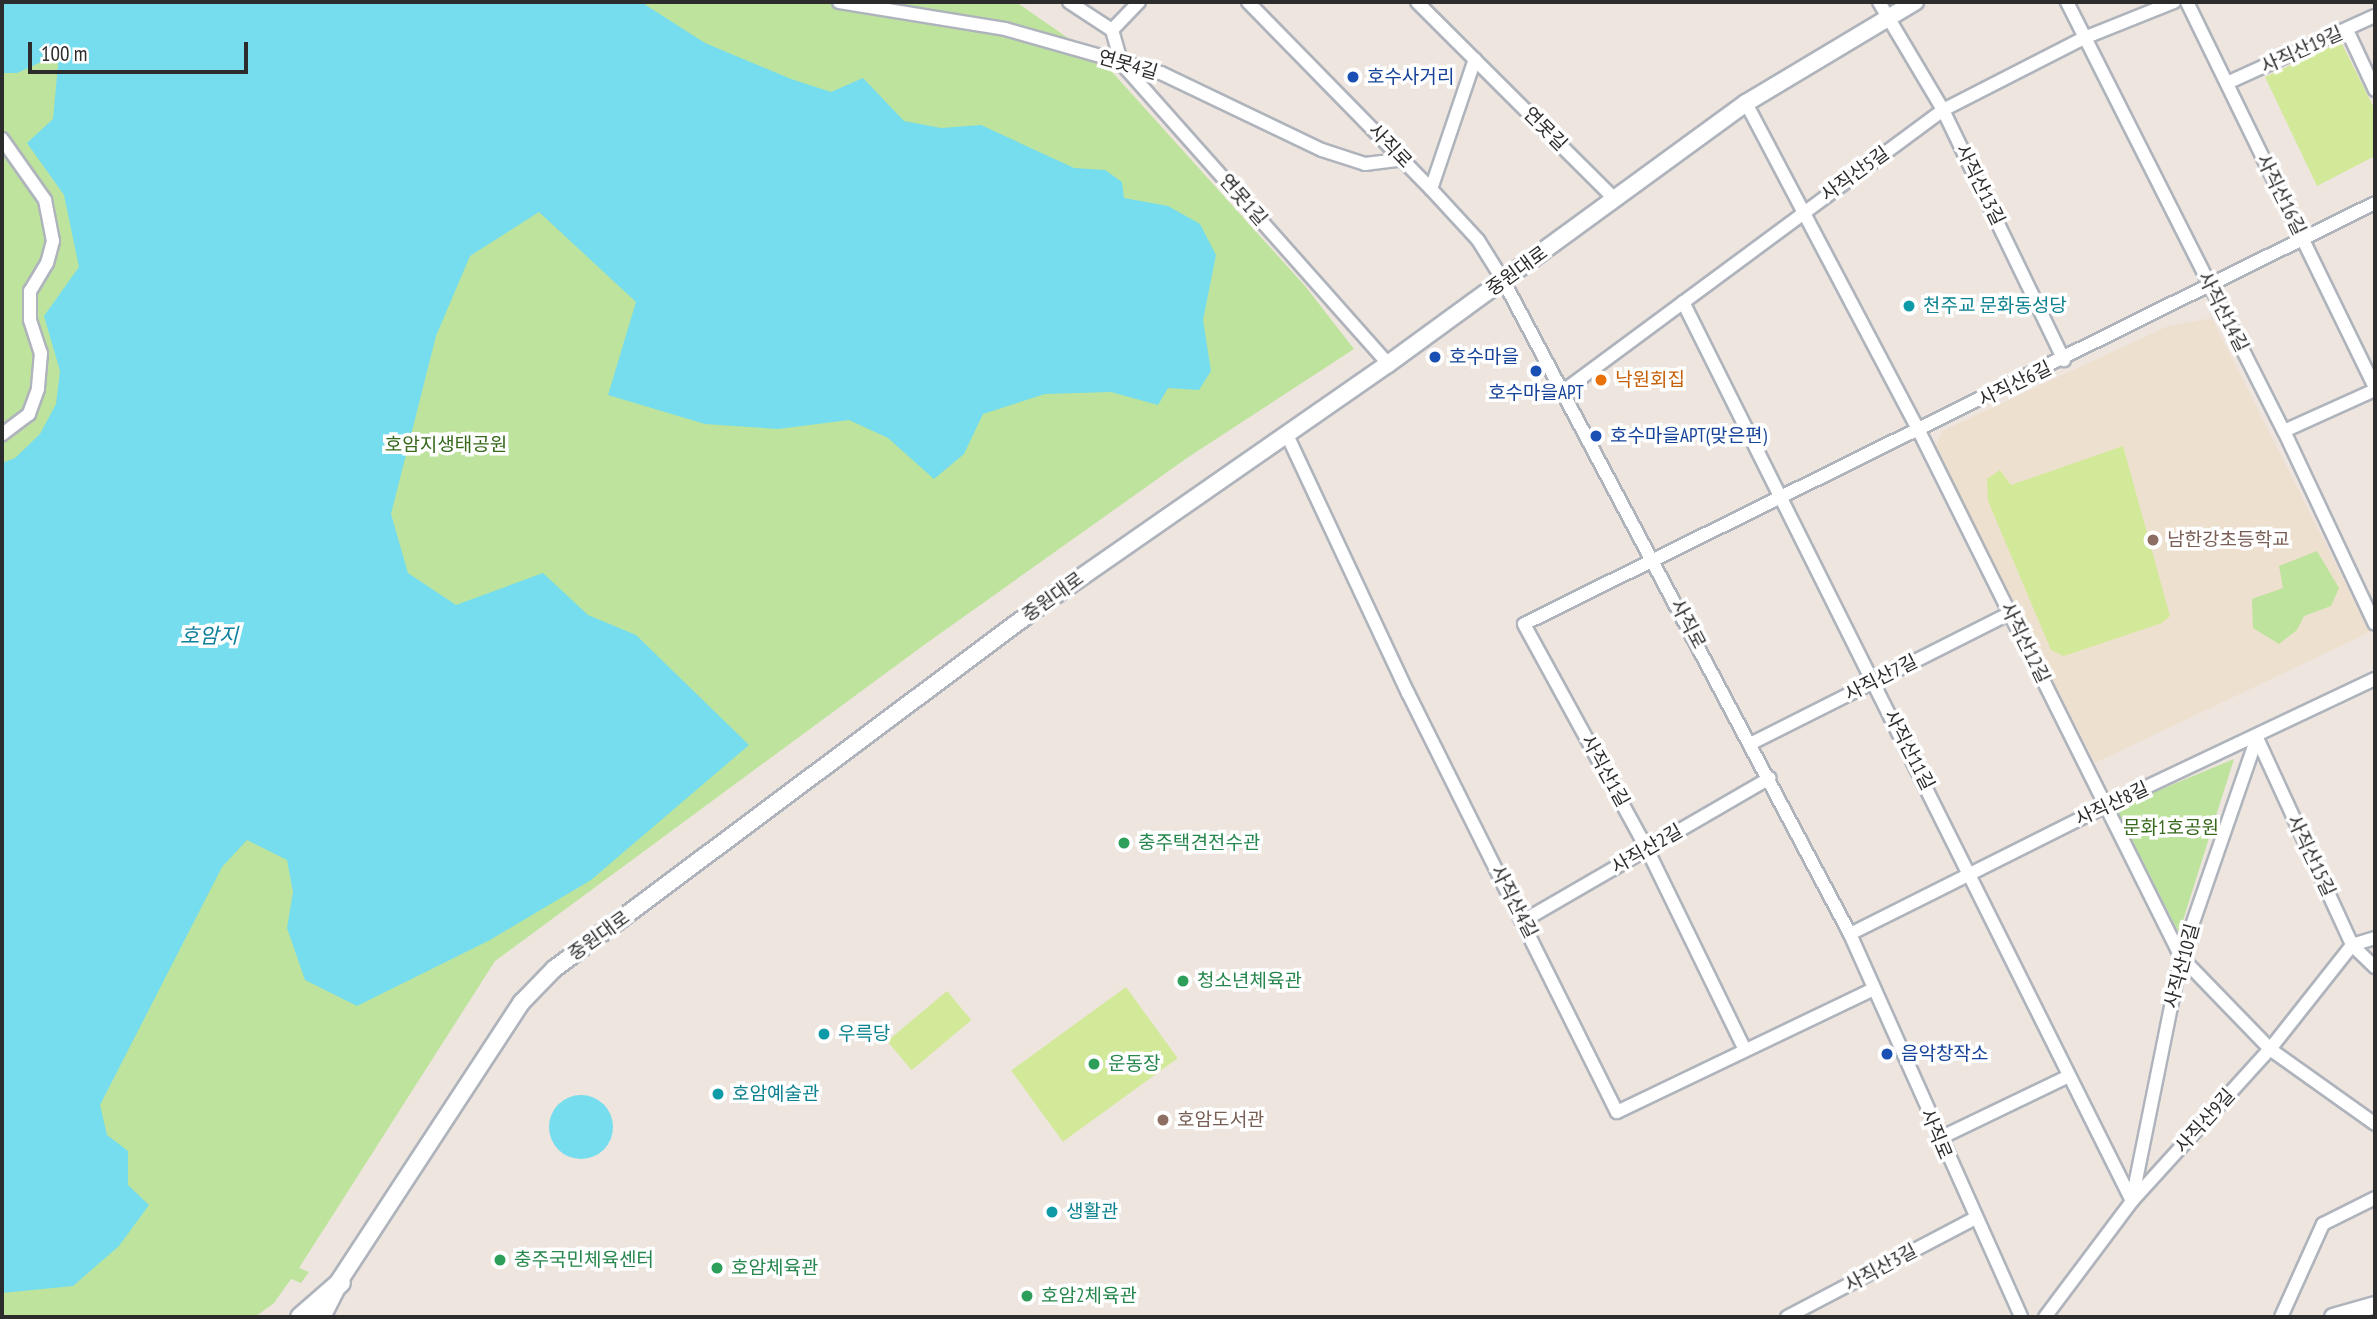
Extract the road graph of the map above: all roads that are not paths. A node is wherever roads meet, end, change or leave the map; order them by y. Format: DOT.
graph roads {
  1 [pos="839,2"];
  2 [pos="1069,2"];
  3 [pos="1139,2"];
  4 [pos="1248,2"];
  5 [pos="1417,2"];
  6 [pos="1914,2"];
  7 [pos="2067,2"];
  8 [pos="2174,2"];
  9 [pos="2188,2"];
  10 [pos="1882,9"];
  11 [pos="2375,16"];
  12 [pos="1112,30"];
  13 [pos="2347,30"];
  14 [pos="2084,38"];
  15 [pos="1475,59"];
  16 [pos="1122,64"];
  17 [pos="2227,83"];
  18 [pos="2375,90"];
  19 [pos="1746,103"];
  20 [pos="1943,110"];
  21 [pos="2,139"];
  22 [pos="1403,159"];
  23 [pos="1432,189"];
  24 [pos="1615,199"];
  25 [pos="2375,203"];
  26 [pos="1806,210"];
  27 [pos="2303,239"];
  28 [pos="1503,280"];
  29 [pos="2211,287"];
  30 [pos="1683,302"];
  31 [pos="2064,360"];
  32 [pos="1388,364"];
  33 [pos="2375,389"];
  34 [pos="1562,392"];
  35 [pos="1919,431"];
  36 [pos="2284,431"];
  37 [pos="2,434"];
  38 [pos="1287,435"];
  39 [pos="1781,496"];
  40 [pos="1653,558"];
  41 [pos="2011,613"];
  42 [pos="2375,624"];
  43 [pos="2375,679"];
  44 [pos="1874,681"];
  45 [pos="2257,738"];
  46 [pos="1752,743"];
  47 [pos="1770,778"];
  48 [pos="2106,806"];
  49 [pos="1647,849"];
  50 [pos="1971,873"];
  51 [pos="1523,921"];
  52 [pos="1850,934"];
  53 [pos="2375,938"];
  54 [pos="2352,945"];
  55 [pos="2181,957"];
  56 [pos="2375,967"];
  57 [pos="1874,989"];
  58 [pos="2270,1049"];
  59 [pos="1745,1050"];
  60 [pos="2069,1076"];
  61 [pos="2375,1124"];
  62 [pos="1938,1139"];
  63 [pos="2375,1198"];
  64 [pos="2132,1201"];
  65 [pos="1974,1219"];
  66 [pos="340,1282"];
  67 [pos="2375,1305"];
  68 [pos="326,1314"];
  69 [pos="300,1317"];
  70 [pos="313,1317"];
  71 [pos="1787,1317"];
  72 [pos="2021,1317"];
  73 [pos="2045,1317"];
  74 [pos="2281,1317"];
  75 [pos="2333,1317"];
  1 -- 16 [label="street, 연못4길"];
  2 -- 12 [label="street"];
  3 -- 12 [label="street"];
  4 -- 22 [label="street, 사직로"];
  5 -- 15 [label="street, 연못길"];
  6 -- 10 [label="street, 중원대로"];
  7 -- 14 [label="street, 사직산14길"];
  8 -- 14 [label="street, 사직산5길"];
  9 -- 17 [label="street, 사직산16길"];
  10 -- 19 [label="street, 중원대로"];
  10 -- 20 [label="street, 사직산13길"];
  11 -- 13 [label="street, 사직산19길"];
  12 -- 16 [label="street, 연못1길"];
  13 -- 17 [label="street, 사직산19길"];
  13 -- 18 [label="street"];
  14 -- 20 [label="street, 사직산5길"];
  14 -- 29 [label="street, 사직산14길"];
  15 -- 23 [label="street"];
  15 -- 24 [label="street, 연못길"];
  16 -- 22 [label="street, 연못4길"];
  16 -- 32 [label="street, 연못1길"];
  17 -- 27 [label="street, 사직산16길"];
  19 -- 24 [label="street, 중원대로"];
  19 -- 26 [label="street, 사직산12길"];
  20 -- 26 [label="street, 사직산5길"];
  20 -- 31 [label="street, 사직산13길"];
  21 -- 37 [label="street"];
  22 -- 23 [label="street, 사직로"];
  23 -- 28 [label="street, 사직로"];
  24 -- 28 [label="street, 중원대로"];
  25 -- 27 [label="street, 사직산6길"];
  26 -- 30 [label="street, 사직산5길"];
  26 -- 35 [label="street, 사직산12길"];
  27 -- 29 [label="street, 사직산6길"];
  27 -- 33 [label="street, 사직산16길"];
  28 -- 32 [label="street, 중원대로"];
  28 -- 34 [label="street, 사직로"];
  29 -- 31 [label="street, 사직산6길"];
  29 -- 36 [label="street, 사직산14길"];
  30 -- 34 [label="street, 사직산5길"];
  30 -- 39 [label="street, 사직산11길"];
  31 -- 35 [label="street, 사직산6길"];
  32 -- 38 [label="street, 중원대로"];
  33 -- 36 [label="street"];
  34 -- 40 [label="street, 사직로"];
  35 -- 39 [label="street, 사직산6길"];
  35 -- 41 [label="street, 사직산12길"];
  36 -- 42 [label="street, 사직산14길"];
  38 -- 51 [label="street, 사직산4길"];
  38 -- 66 [label="street, 중원대로"];
  39 -- 40 [label="street, 사직산6길"];
  39 -- 44 [label="street, 사직산11길"];
  40 -- 46 [label="street, 사직로"];
  40 -- 49 [label="street, 사직산1길"];
  41 -- 44 [label="street, 사직산7길"];
  41 -- 48 [label="street, 사직산12길"];
  43 -- 45 [label="street, 사직산8길"];
  44 -- 46 [label="street, 사직산7길"];
  44 -- 50 [label="street, 사직산11길"];
  45 -- 48 [label="street, 사직산8길"];
  45 -- 54 [label="street, 사직산15길"];
  45 -- 55 [label="street, 사직산10길"];
  46 -- 47 [label="street, 사직로"];
  47 -- 49 [label="street, 사직산2길"];
  47 -- 52 [label="street, 사직로"];
  48 -- 50 [label="street, 사직산8길"];
  48 -- 55 [label="street, 사직산12길"];
  49 -- 51 [label="street, 사직산2길"];
  49 -- 59 [label="street, 사직산1길"];
  50 -- 52 [label="street, 사직산8길"];
  50 -- 60 [label="street, 사직산11길"];
  51 -- 59 [label="street, 사직산4길"];
  52 -- 57 [label="street, 사직로"];
  53 -- 54 [label="street"];
  54 -- 56 [label="street, 사직산15길"];
  54 -- 58 [label="street, 사직산9길"];
  55 -- 58 [label="street, 사직산12길"];
  55 -- 64 [label="street, 사직산10길"];
  57 -- 59 [label="street, 사직산4길"];
  57 -- 62 [label="street, 사직로"];
  58 -- 61 [label="street, 사직산12길"];
  58 -- 64 [label="street, 사직산9길"];
  60 -- 62 [label="street"];
  60 -- 64 [label="street, 사직산11길"];
  62 -- 65 [label="street, 사직로"];
  63 -- 74 [label="street"];
  64 -- 73 [label="street, 사직산9길"];
  65 -- 71 [label="street, 사직산3길"];
  65 -- 72 [label="street, 사직로"];
  66 -- 68 [label="street"];
  66 -- 69 [label="main road"];
  66 -- 70 [label="street, 중원대로"];
  67 -- 75 [label="street"];
}
